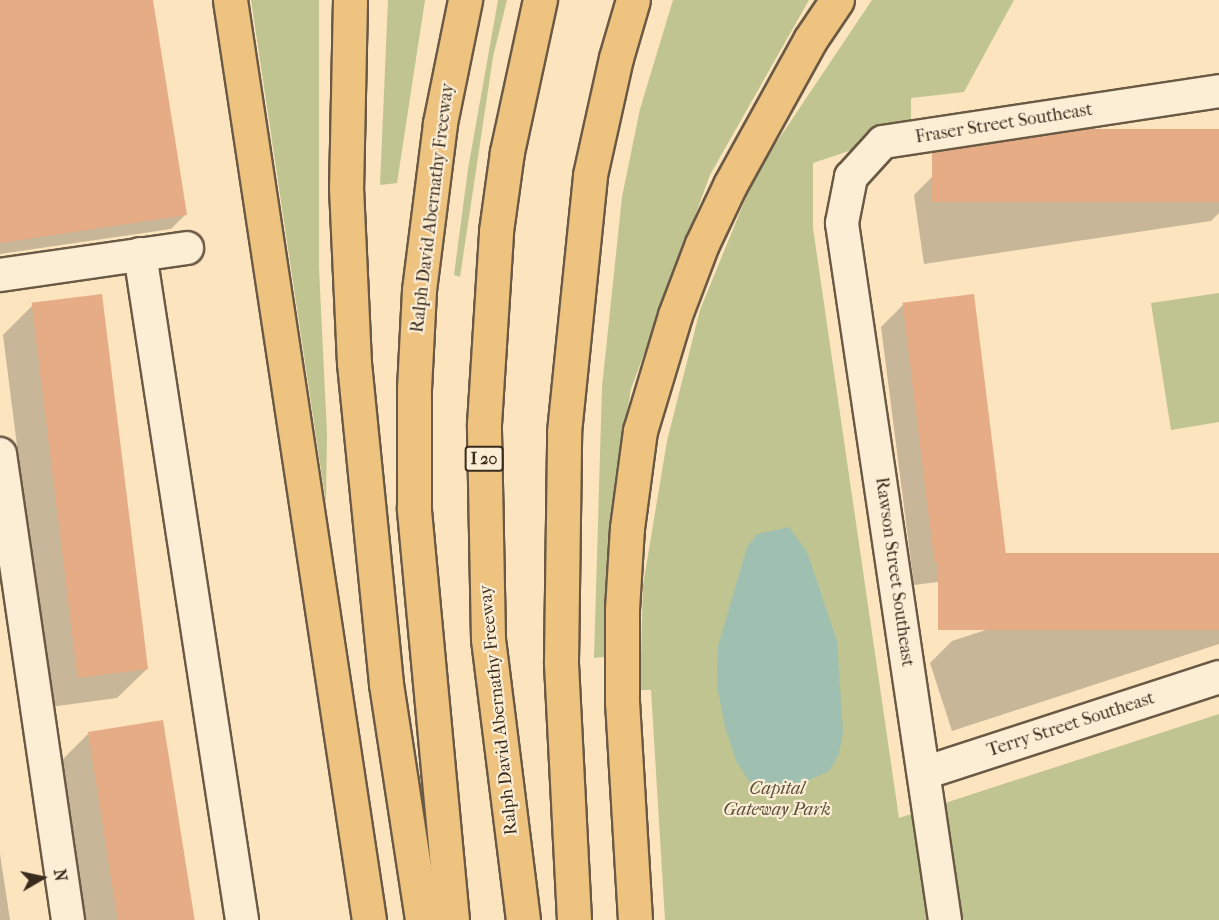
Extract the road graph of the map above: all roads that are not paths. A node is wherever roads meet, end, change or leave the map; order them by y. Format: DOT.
graph roads {
  1 [pos="230,0"];
  2 [pos="350,0"];
  3 [pos="465,0"];
  4 [pos="540,0"];
  5 [pos="837,0"];
  6 [pos="633,2"];
  7 [pos="1219,91"];
  8 [pos="842,223"];
  9 [pos="187,248"];
  10 [pos="140,254"];
  11 [pos="0,275"];
  12 [pos="0,454"];
  13 [pos="7,558"];
  14 [pos="1219,677"];
  15 [pos="924,773"];
  16 [pos="68,920"];
  17 [pos="242,920"];
  18 [pos="369,920"];
  19 [pos="422,920"];
  20 [pos="452,920"];
  21 [pos="523,920"];
  22 [pos="574,920"];
  23 [pos="634,920"];
  24 [pos="945,920"];
  1 -- 18 [label="highway"];
  2 -- 19 [label="highway"];
  3 -- 20 [label="highway, Ralph David Abernathy Freeway"];
  4 -- 21 [label="highway, Ralph David Abernathy Freeway / I 20"];
  5 -- 23 [label="highway"];
  6 -- 22 [label="highway"];
  7 -- 8 [label="street, Fraser Street Southeast"];
  8 -- 15 [label="street, Rawson Street Southeast"];
  9 -- 10 [label="street"];
  10 -- 11 [label="street"];
  10 -- 17 [label="street"];
  12 -- 13 [label="street"];
  13 -- 16 [label="street"];
  14 -- 15 [label="street, Terry Street Southeast"];
  15 -- 24 [label="street, Rawson Street Southeast"];
}
